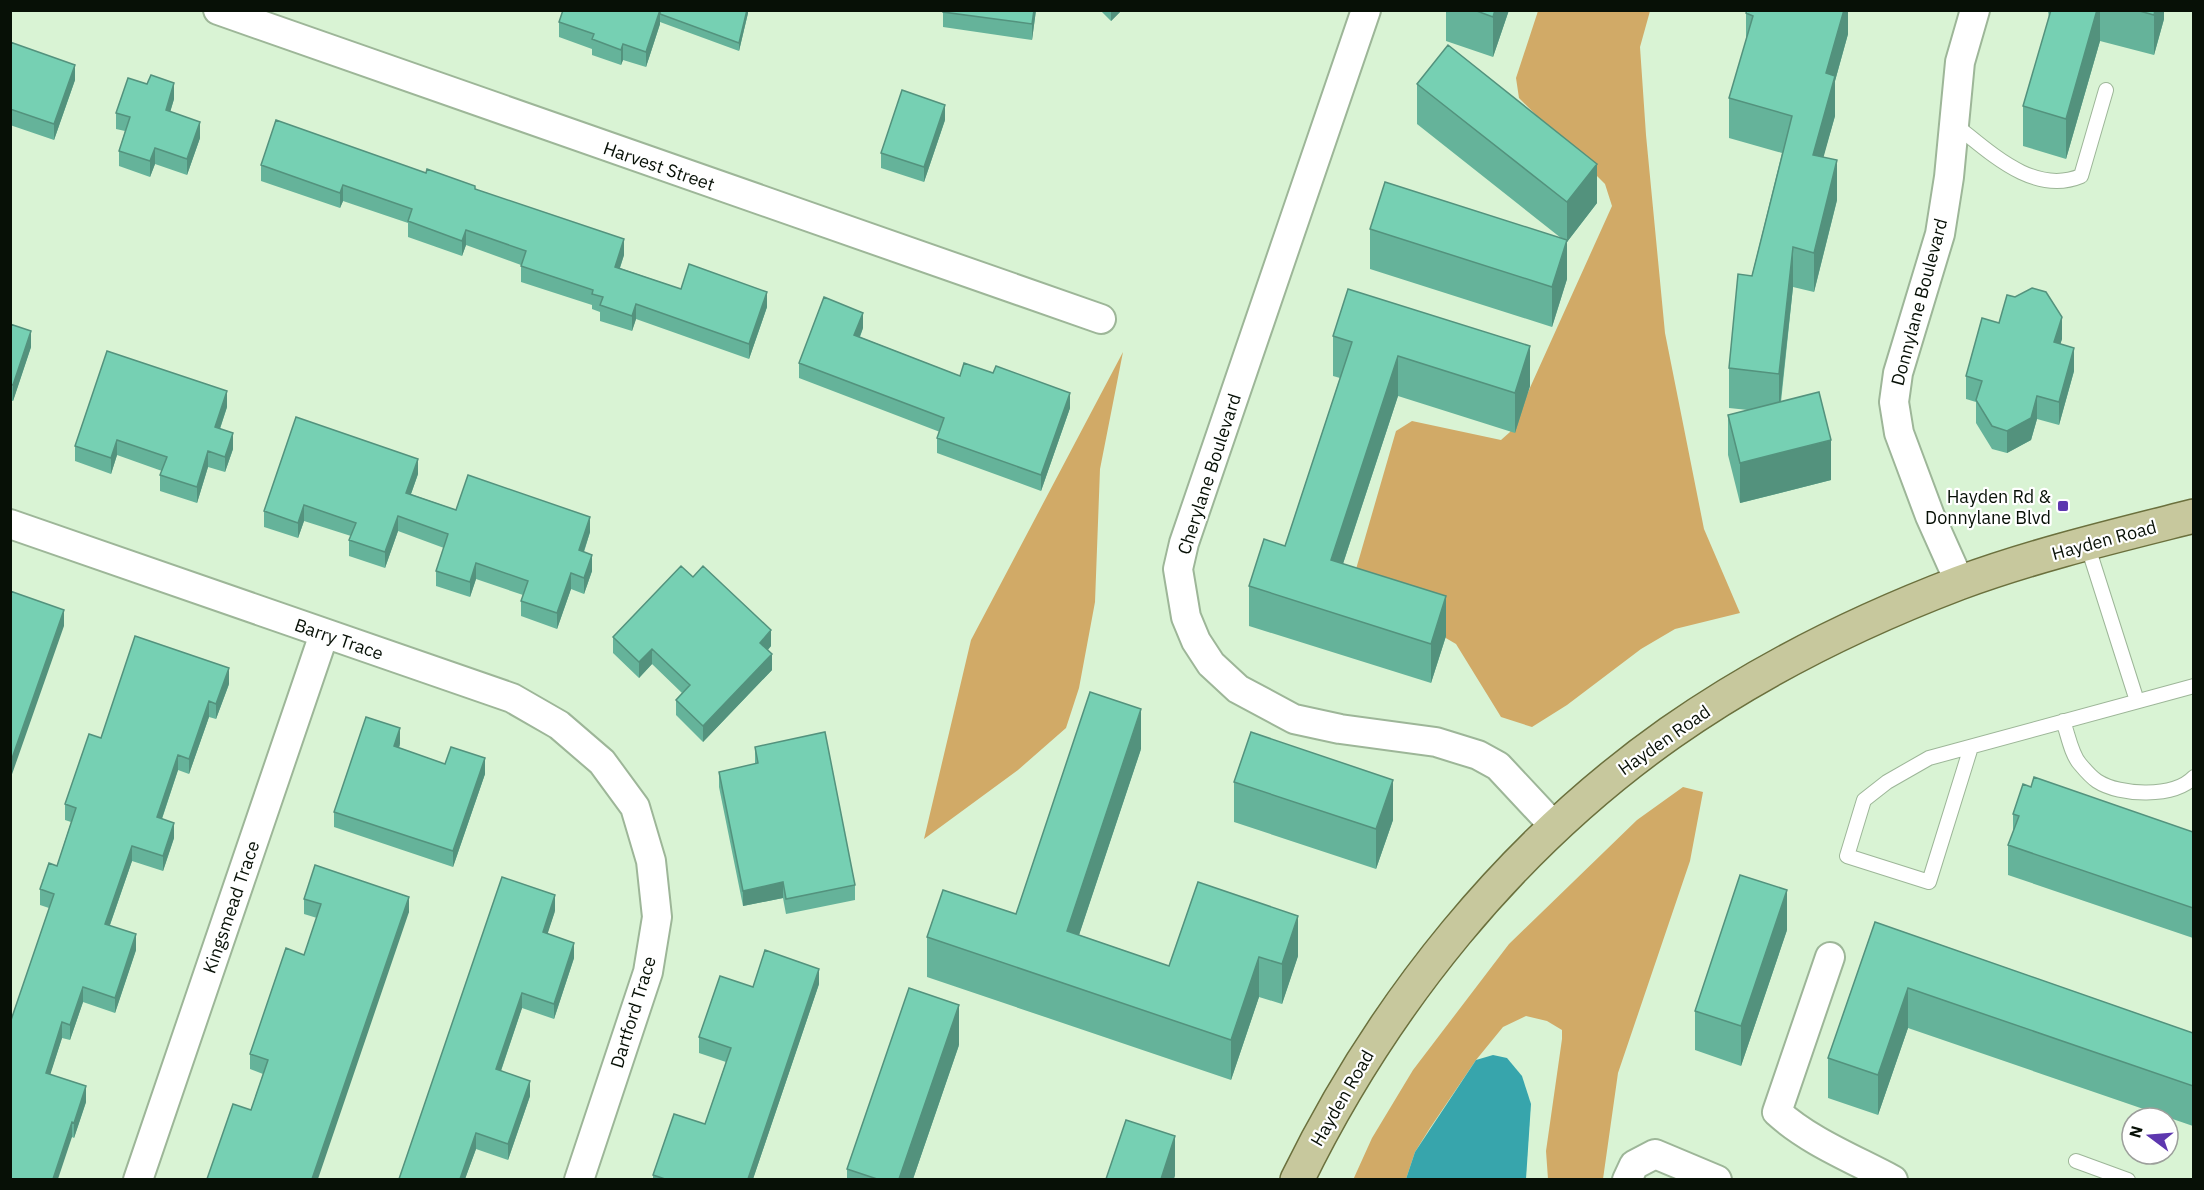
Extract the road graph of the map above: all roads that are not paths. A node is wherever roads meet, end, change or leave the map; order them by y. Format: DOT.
graph roads {
  1 [pos="218,10"];
  2 [pos="1366,10"];
  3 [pos="1975,10"];
  4 [pos="2106,90"];
  5 [pos="1954,124"];
  6 [pos="1101,319"];
  7 [pos="2193,516"];
  8 [pos="10,524"];
  9 [pos="2086,544"];
  10 [pos="1960,583"];
  11 [pos="324,634"];
  12 [pos="2193,686"];
  13 [pos="2137,701"];
  14 [pos="2063,721"];
  15 [pos="1971,747"];
  16 [pos="2193,777"];
  17 [pos="635,807"];
  18 [pos="1555,827"];
  19 [pos="1830,957"];
  20 [pos="2076,1161"];
  21 [pos="138,1179"];
  22 [pos="579,1179"];
  23 [pos="1297,1179"];
  24 [pos="1627,1179"];
  25 [pos="1717,1179"];
  26 [pos="1893,1179"];
  27 [pos="2128,1179"];
  1 -- 6 [label="street, Harvest Street"];
  2 -- 18 [label="street, Cherylane Boulevard"];
  3 -- 5 [label="street, Donnylane Boulevard"];
  4 -- 5 [label="lane"];
  5 -- 10 [label="street, Donnylane Boulevard"];
  7 -- 9 [label="main road, Hayden Road"];
  8 -- 11 [label="street, Barry Trace"];
  9 -- 10 [label="main road, Hayden Road"];
  9 -- 13 [label="lane"];
  10 -- 18 [label="main road, Hayden Road"];
  11 -- 17 [label="street, Barry Trace"];
  11 -- 21 [label="street, Kingsmead Trace"];
  12 -- 13 [label="lane"];
  13 -- 14 [label="lane"];
  14 -- 15 [label="lane"];
  14 -- 16 [label="lane"];
  15 -- 15 [label="lane"];
  17 -- 22 [label="street, Dartford Trace"];
  18 -- 23 [label="main road, Hayden Road"];
  19 -- 26 [label="street"];
  20 -- 27 [label="lane"];
  24 -- 25 [label="street"];
}
